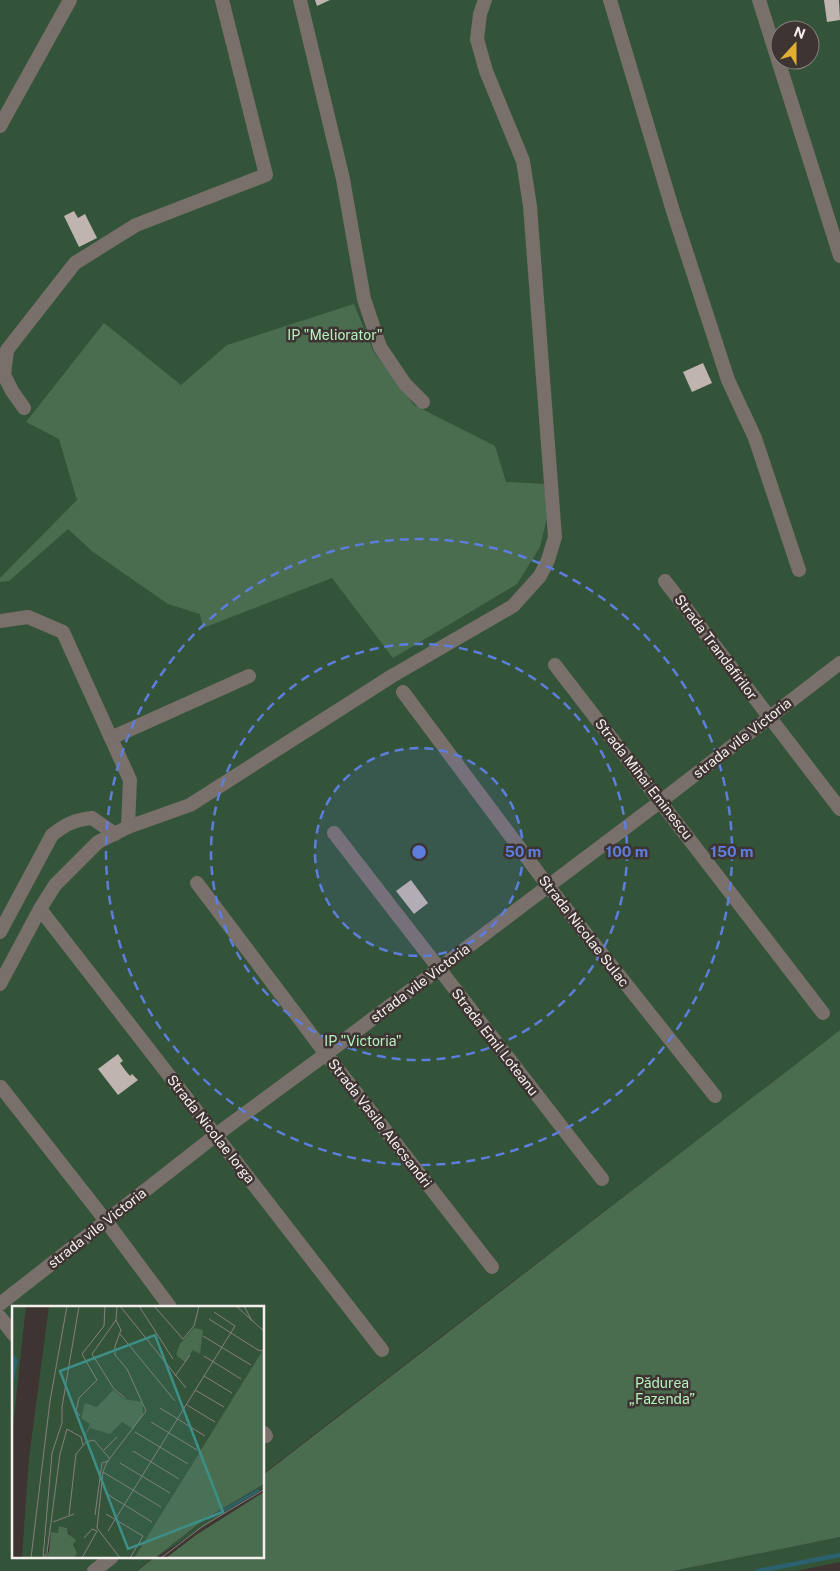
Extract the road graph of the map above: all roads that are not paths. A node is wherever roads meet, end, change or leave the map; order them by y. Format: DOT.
graph roads {
  1 [pos="70,0"];
  2 [pos="222,0"];
  3 [pos="300,0"];
  4 [pos="485,0"];
  5 [pos="610,0"];
  6 [pos="759,0"];
  7 [pos="0,126"];
  8 [pos="840,256"];
  9 [pos="423,402"];
  10 [pos="24,408"];
  11 [pos="799,570"];
  12 [pos="665,580"];
  13 [pos="0,621"];
  14 [pos="840,663"];
  15 [pos="555,665"];
  16 [pos="249,676"];
  17 [pos="403,692"];
  18 [pos="769,717"];
  19 [pos="111,738"];
  20 [pos="661,801"];
  21 [pos="840,809"];
  22 [pos="128,827"];
  23 [pos="334,832"];
  24 [pos="115,834"];
  25 [pos="197,883"];
  26 [pos="548,886"];
  27 [pos="40,909"];
  28 [pos="0,932"];
  29 [pos="438,968"];
  30 [pos="0,984"];
  31 [pos="823,1013"];
  32 [pos="326,1054"];
  33 [pos="1,1087"];
  34 [pos="714,1096"];
  35 [pos="216,1135"];
  36 [pos="602,1180"];
  37 [pos="106,1221"];
  38 [pos="492,1267"];
  39 [pos="0,1304"];
  40 [pos="169,1306"];
  41 [pos="0,1317"];
  42 [pos="12,1332"];
  43 [pos="382,1350"];
  44 [pos="111,1558"];
  45 [pos="94,1571"];
  1 -- 7 [label="street"];
  2 -- 10 [label="street"];
  3 -- 9 [label="street"];
  4 -- 22 [label="street"];
  5 -- 11 [label="street"];
  6 -- 8 [label="street"];
  12 -- 18 [label="street, Strada Trandafirilor"];
  13 -- 19 [label="street"];
  14 -- 18 [label="street, strada vile Victoria"];
  15 -- 20 [label="street, Strada Mihai Eminescu"];
  16 -- 19 [label="street"];
  17 -- 26 [label="street, Strada Nicolae Sulac"];
  18 -- 20 [label="street, strada vile Victoria"];
  18 -- 21 [label="street, Strada Trandafirilor"];
  19 -- 22 [label="street"];
  20 -- 26 [label="street, strada vile Victoria"];
  20 -- 31 [label="street, Strada Mihai Eminescu"];
  22 -- 24 [label="street"];
  23 -- 29 [label="street, Strada Emil Loteanu"];
  24 -- 27 [label="street"];
  24 -- 28 [label="street"];
  25 -- 32 [label="street, Strada Vasile Alecsandri"];
  26 -- 29 [label="street, strada vile Victoria"];
  26 -- 34 [label="street, Strada Nicolae Sulac"];
  27 -- 30 [label="street"];
  27 -- 35 [label="street, Strada Nicolae Iorga"];
  29 -- 32 [label="street, strada vile Victoria"];
  29 -- 36 [label="street, Strada Emil Loteanu"];
  32 -- 35 [label="street, strada vile Victoria"];
  32 -- 38 [label="street, Strada Vasile Alecsandri"];
  33 -- 37 [label="street"];
  35 -- 37 [label="street, strada vile Victoria"];
  35 -- 43 [label="street, Strada Nicolae Iorga"];
  37 -- 39 [label="street, strada vile Victoria"];
  37 -- 40 [label="street"];
  41 -- 42 [label="street"];
  44 -- 45 [label="street"];
}
